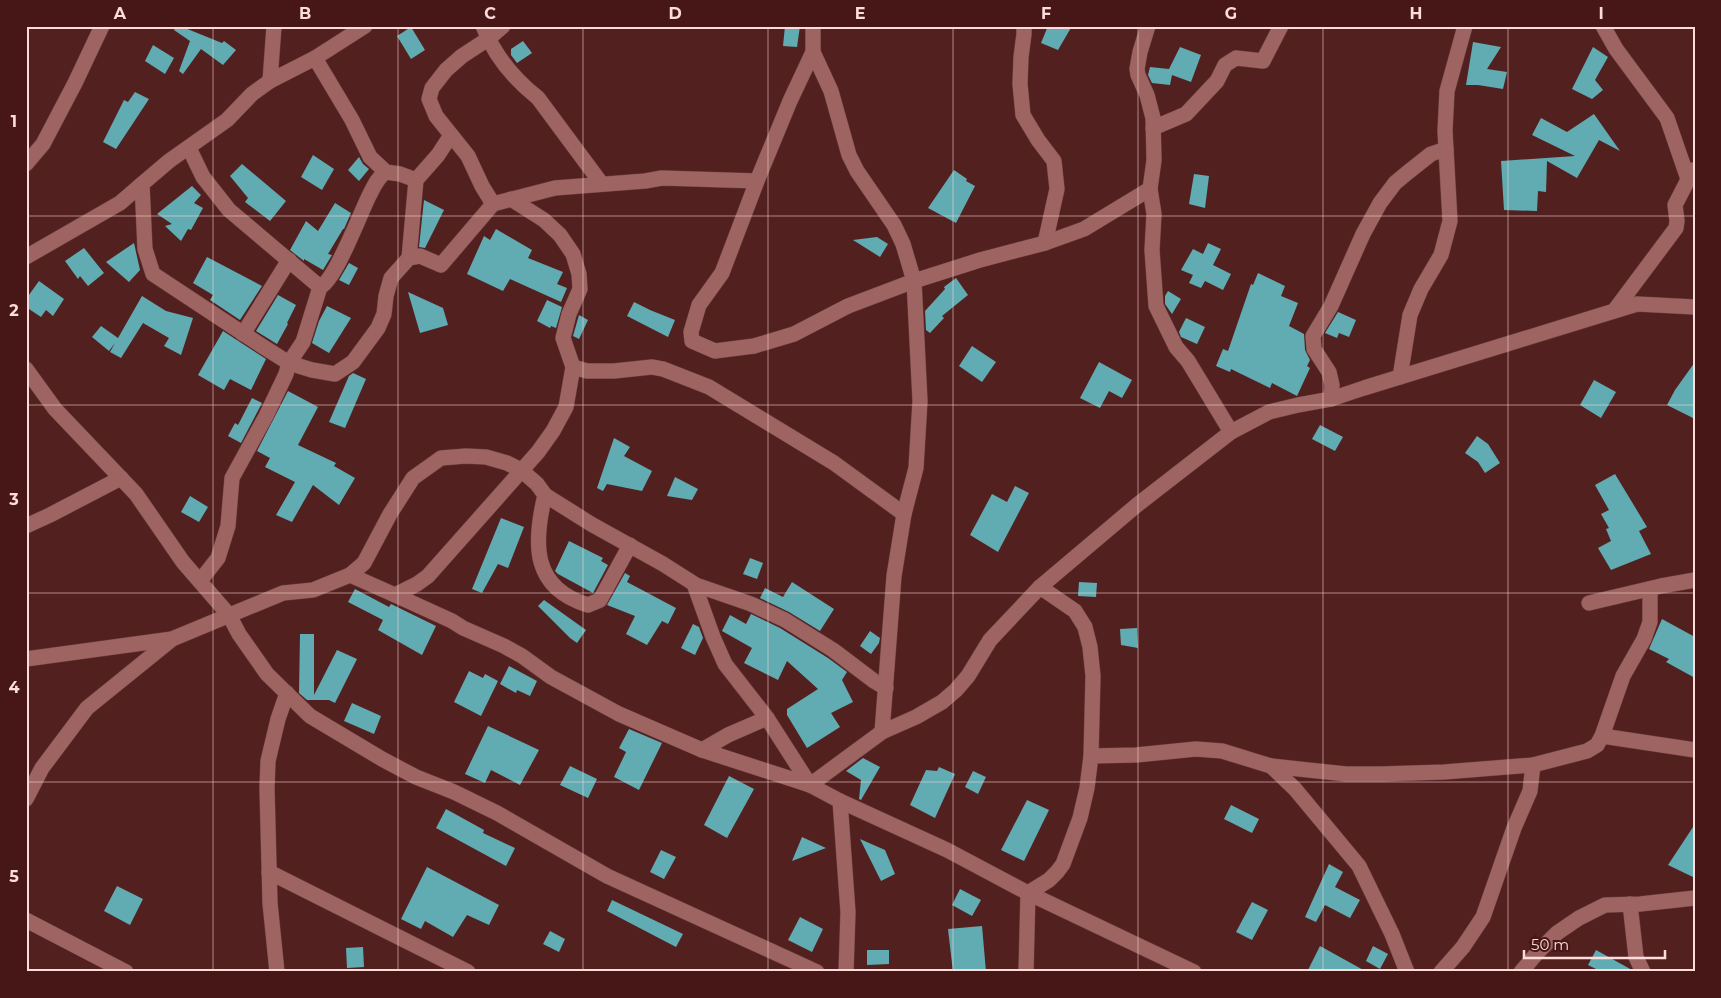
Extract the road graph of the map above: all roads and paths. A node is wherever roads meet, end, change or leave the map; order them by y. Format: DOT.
graph roads {
  1 [pos="102,26"];
  2 [pos="274,26"];
  3 [pos="366,26"];
  4 [pos="503,26"];
  5 [pos="813,26"];
  6 [pos="1024,26"];
  7 [pos="1148,26"];
  8 [pos="1281,26"];
  9 [pos="1465,26"];
  10 [pos="1602,26"];
  11 [pos="486,33"];
  12 [pos="813,52"];
  13 [pos="315,58"];
  14 [pos="270,81"];
  15 [pos="1153,128"];
  16 [pos="451,135"];
  17 [pos="189,148"];
  18 [pos="1446,150"];
  19 [pos="26,164"];
  20 [pos="386,172"];
  21 [pos="1691,173"];
  22 [pos="416,180"];
  23 [pos="757,181"];
  24 [pos="601,183"];
  25 [pos="142,184"];
  26 [pos="1150,189"];
  27 [pos="511,199"];
  28 [pos="493,204"];
  29 [pos="1045,243"];
  30 [pos="26,257"];
  31 [pos="409,258"];
  32 [pos="289,260"];
  33 [pos="914,281"];
  34 [pos="320,287"];
  35 [pos="1695,308"];
  36 [pos="1614,312"];
  37 [pos="243,334"];
  38 [pos="289,363"];
  39 [pos="573,367"];
  40 [pos="26,369"];
  41 [pos="1400,377"];
  42 [pos="1331,399"];
  43 [pos="1231,432"];
  44 [pos="521,470"];
  45 [pos="121,478"];
  46 [pos="545,495"];
  47 [pos="904,514"];
  48 [pos="26,526"];
  49 [pos="630,545"];
  50 [pos="350,576"];
  51 [pos="1695,580"];
  52 [pos="200,581"];
  53 [pos="694,584"];
  54 [pos="1040,587"];
  55 [pos="1650,589"];
  56 [pos="395,596"];
  57 [pos="1588,603"];
  58 [pos="229,615"];
  59 [pos="172,639"];
  60 [pos="26,659"];
  61 [pos="886,688"];
  62 [pos="287,693"];
  63 [pos="768,718"];
  64 [pos="882,732"];
  65 [pos="1602,736"];
  66 [pos="702,750"];
  67 [pos="1695,750"];
  68 [pos="1091,756"];
  69 [pos="1533,765"];
  70 [pos="1271,766"];
  71 [pos="810,785"];
  72 [pos="26,799"];
  73 [pos="840,801"];
  74 [pos="269,872"];
  75 [pos="1028,893"];
  76 [pos="1695,898"];
  77 [pos="1630,904"];
  78 [pos="26,920"];
  79 [pos="442,965"];
  80 [pos="126,972"];
  81 [pos="277,972"];
  82 [pos="468,972"];
  83 [pos="818,972"];
  84 [pos="846,972"];
  85 [pos="1026,972"];
  86 [pos="1194,972"];
  87 [pos="1408,972"];
  88 [pos="1441,972"];
  89 [pos="1521,972"];
  90 [pos="1644,972"];
  1 -- 19 [label="street"];
  2 -- 14 [label="street"];
  3 -- 13 [label="street"];
  4 -- 11 [label="street"];
  5 -- 12 [label="street"];
  6 -- 29 [label="street"];
  7 -- 15 [label="street"];
  8 -- 15 [label="street"];
  9 -- 18 [label="street"];
  10 -- 21 [label="street"];
  11 -- 16 [label="street"];
  11 -- 24 [label="street"];
  12 -- 23 [label="street"];
  12 -- 33 [label="street"];
  13 -- 14 [label="street"];
  13 -- 20 [label="street"];
  14 -- 17 [label="street"];
  15 -- 26 [label="street"];
  16 -- 22 [label="street"];
  16 -- 28 [label="street"];
  17 -- 25 [label="street"];
  17 -- 32 [label="street"];
  18 -- 41 [label="street"];
  18 -- 42 [label="street"];
  20 -- 22 [label="street"];
  20 -- 34 [label="street"];
  21 -- 36 [label="street"];
  22 -- 31 [label="street"];
  23 -- 24 [label="street"];
  23 -- 33 [label="street"];
  24 -- 27 [label="street"];
  25 -- 30 [label="street"];
  25 -- 37 [label="street"];
  26 -- 29 [label="street"];
  26 -- 43 [label="street"];
  27 -- 28 [label="street"];
  27 -- 39 [label="street"];
  28 -- 31 [label="street"];
  29 -- 33 [label="street"];
  31 -- 38 [label="street"];
  32 -- 34 [label="street"];
  32 -- 37 [label="street"];
  33 -- 47 [label="street"];
  34 -- 38 [label="street"];
  35 -- 36 [label="street"];
  36 -- 41 [label="street"];
  37 -- 38 [label="street"];
  38 -- 52 [label="street"];
  39 -- 44 [label="street"];
  39 -- 47 [label="street"];
  40 -- 45 [label="street"];
  41 -- 42 [label="street"];
  42 -- 43 [label="street"];
  43 -- 54 [label="street"];
  44 -- 46 [label="street"];
  44 -- 50 [label="street"];
  44 -- 56 [label="street"];
  45 -- 48 [label="street"];
  45 -- 52 [label="street"];
  46 -- 49 [label="street"];
  46 -- 49 [label="street"];
  47 -- 61 [label="street"];
  49 -- 53 [label="street"];
  50 -- 56 [label="street"];
  50 -- 58 [label="street"];
  51 -- 55 [label="street"];
  52 -- 58 [label="street"];
  53 -- 61 [label="street"];
  53 -- 63 [label="street"];
  54 -- 64 [label="street"];
  54 -- 68 [label="street"];
  55 -- 57 [label="street"];
  55 -- 65 [label="street"];
  56 -- 66 [label="street"];
  58 -- 59 [label="street"];
  58 -- 62 [label="street"];
  59 -- 60 [label="street"];
  59 -- 72 [label="street"];
  61 -- 64 [label="street"];
  62 -- 74 [label="street"];
  62 -- 83 [label="street"];
  63 -- 66 [label="street"];
  63 -- 71 [label="street"];
  64 -- 71 [label="street"];
  65 -- 67 [label="street"];
  65 -- 69 [label="street"];
  66 -- 71 [label="street"];
  68 -- 70 [label="street"];
  68 -- 75 [label="street"];
  69 -- 70 [label="street"];
  69 -- 88 [label="street"];
  70 -- 87 [label="street"];
  71 -- 73 [label="street"];
  73 -- 75 [label="street"];
  73 -- 84 [label="street"];
  74 -- 79 [label="street"];
  74 -- 81 [label="street"];
  75 -- 85 [label="street"];
  75 -- 86 [label="street"];
  76 -- 77 [label="street"];
  77 -- 89 [label="street"];
  77 -- 90 [label="street"];
  78 -- 80 [label="street"];
  79 -- 82 [label="street"];
}
